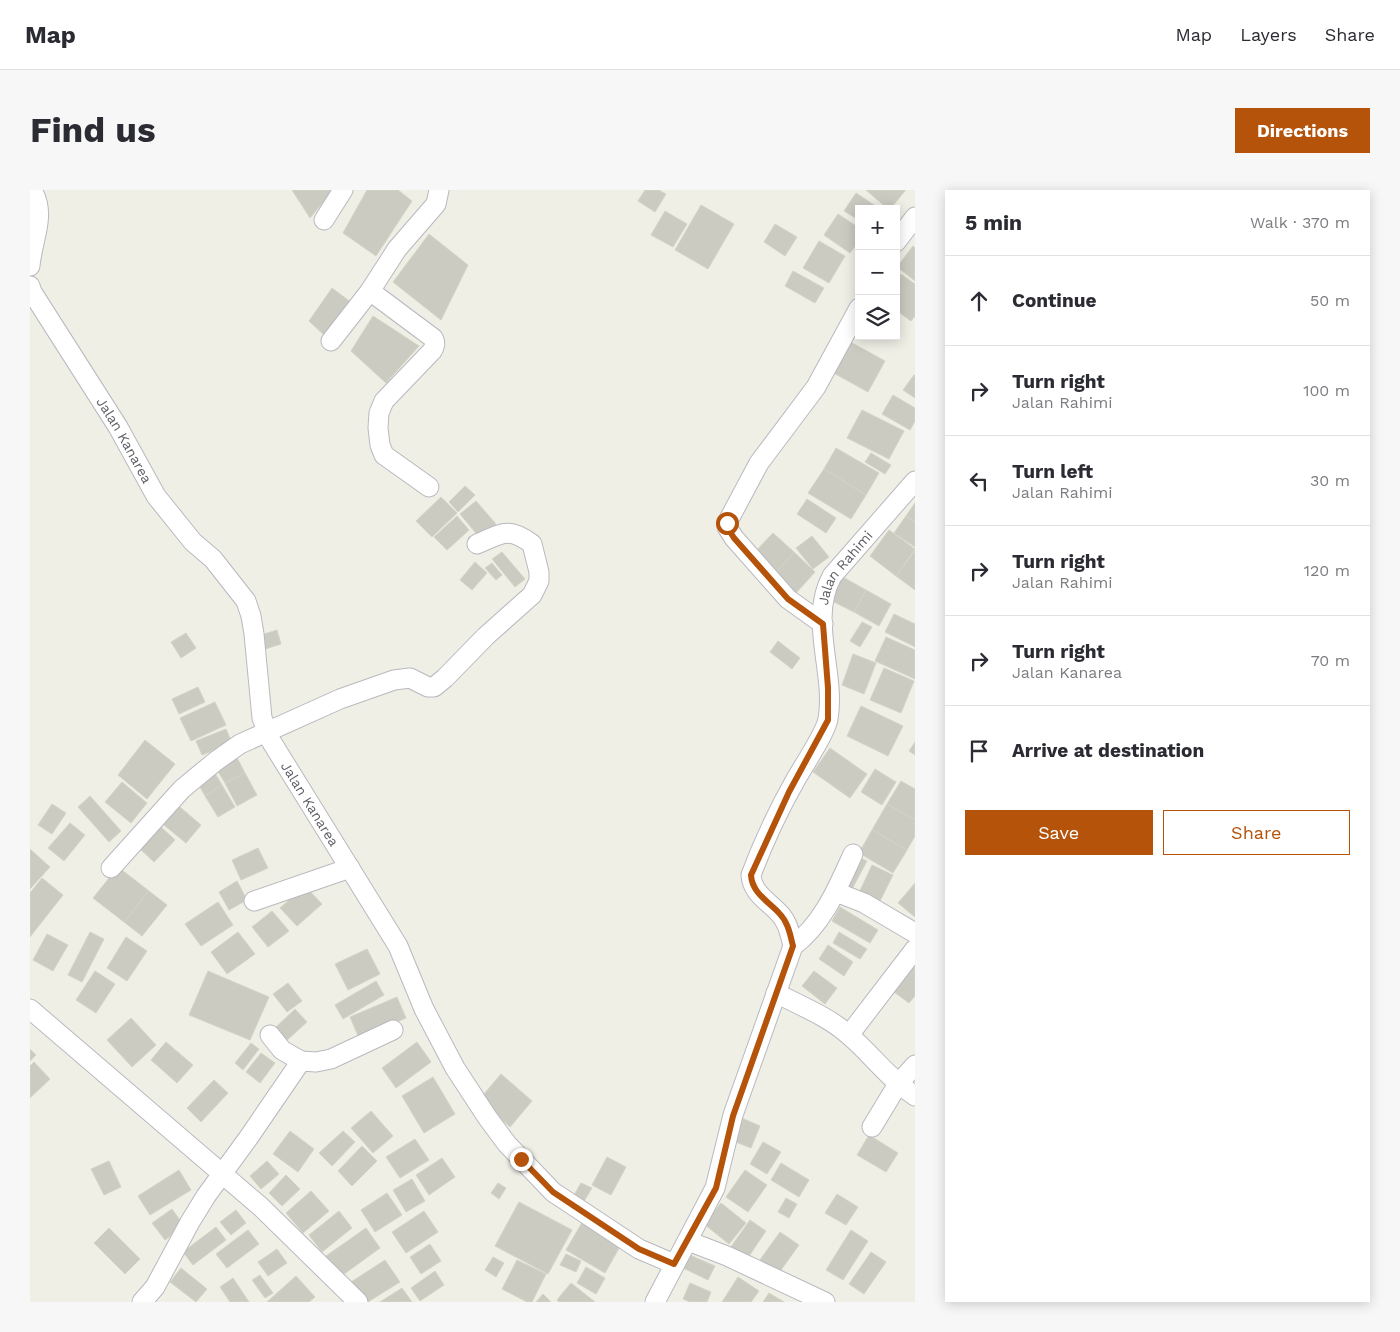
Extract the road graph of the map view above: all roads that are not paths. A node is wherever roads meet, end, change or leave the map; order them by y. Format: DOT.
graph roads {
  1 [pos="32,190"];
  2 [pos="343,190"];
  3 [pos="439,190"];
  4 [pos="915,217"];
  5 [pos="324,220"];
  6 [pos="900,237"];
  7 [pos="30,266"];
  8 [pos="30,286"];
  9 [pos="370,291"];
  10 [pos="855,315"];
  11 [pos="332,341"];
  12 [pos="915,482"];
  13 [pos="429,487"];
  14 [pos="477,544"];
  15 [pos="823,624"];
  16 [pos="267,731"];
  17 [pos="853,854"];
  18 [pos="111,868"];
  19 [pos="350,868"];
  20 [pos="836,892"];
  21 [pos="254,901"];
  22 [pos="915,933"];
  23 [pos="793,946"];
  24 [pos="915,949"];
  25 [pos="776,993"];
  26 [pos="30,1009"];
  27 [pos="393,1030"];
  28 [pos="270,1035"];
  29 [pos="849,1035"];
  30 [pos="301,1061"];
  31 [pos="915,1065"];
  32 [pos="898,1084"];
  33 [pos="915,1096"];
  34 [pos="872,1127"];
  35 [pos="222,1173"];
  36 [pos="688,1241"];
  37 [pos="674,1264"];
  38 [pos="142,1302"];
  39 [pos="358,1302"];
  40 [pos="655,1302"];
  41 [pos="825,1302"];
  1 -- 7 [label="street"];
  2 -- 5 [label="street"];
  3 -- 9 [label="street"];
  4 -- 6 [label="street"];
  8 -- 16 [label="street, Jalan Kanarea"];
  9 -- 11 [label="street"];
  9 -- 13 [label="street"];
  10 -- 15 [label="street"];
  12 -- 15 [label="street, Jalan Rahimi"];
  14 -- 16 [label="street"];
  15 -- 23 [label="street, Jalan Rahimi"];
  16 -- 18 [label="street"];
  16 -- 19 [label="street, Jalan Kanarea"];
  17 -- 20 [label="street"];
  19 -- 21 [label="street"];
  19 -- 37 [label="street, Jalan Kanarea"];
  20 -- 22 [label="street"];
  20 -- 23 [label="street"];
  23 -- 25 [label="street"];
  24 -- 29 [label="street"];
  25 -- 29 [label="street"];
  25 -- 36 [label="street"];
  26 -- 35 [label="street"];
  27 -- 30 [label="street"];
  28 -- 30 [label="street"];
  29 -- 32 [label="street"];
  30 -- 35 [label="street"];
  31 -- 32 [label="street"];
  32 -- 33 [label="street"];
  32 -- 34 [label="street"];
  35 -- 38 [label="street"];
  35 -- 39 [label="street"];
  36 -- 37 [label="street"];
  36 -- 41 [label="street"];
  37 -- 40 [label="street"];
}
